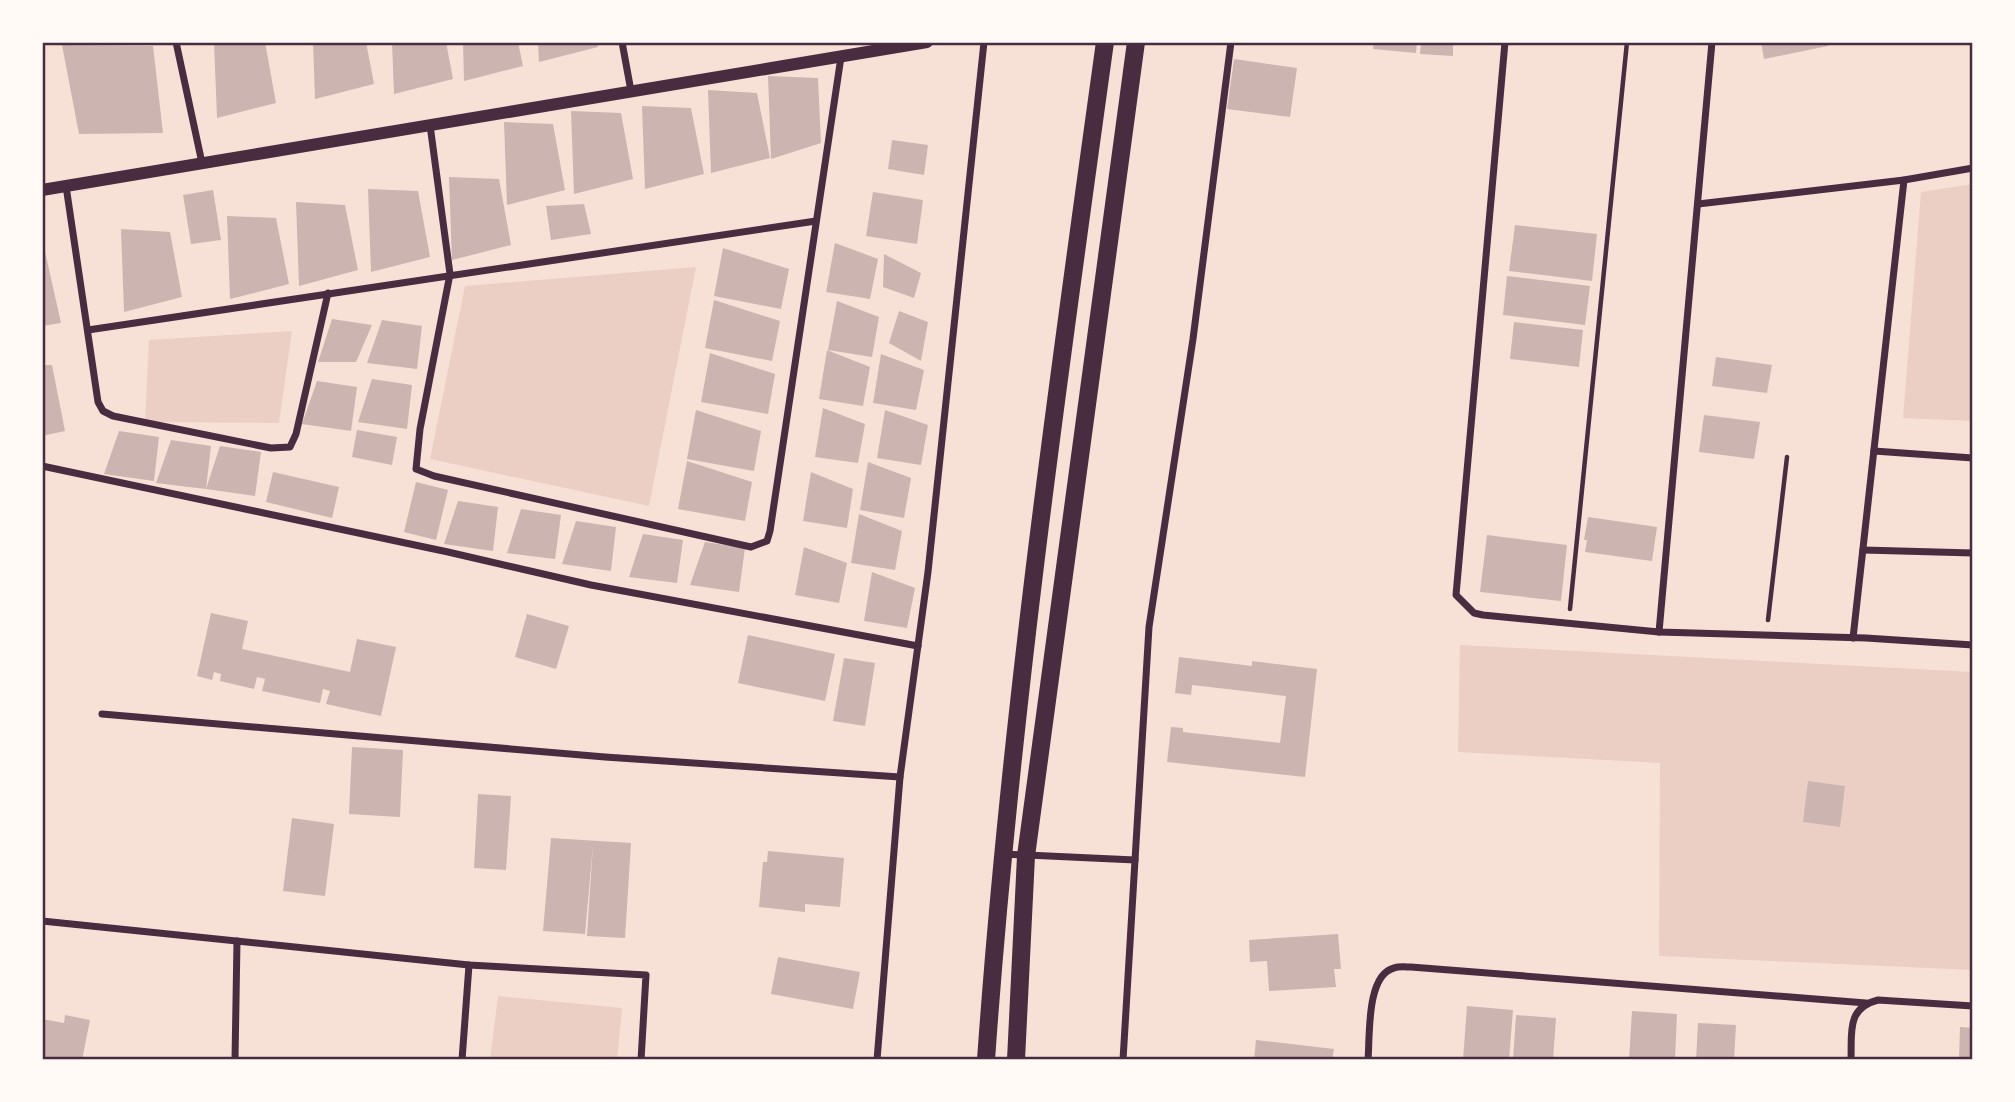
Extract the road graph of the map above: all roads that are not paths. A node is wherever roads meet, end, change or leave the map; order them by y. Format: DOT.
graph roads {
  1 [pos="176,42"];
  2 [pos="622,42"];
  3 [pos="927,42"];
  4 [pos="984,42"];
  5 [pos="1105,42"];
  6 [pos="1136,42"];
  7 [pos="1230,42"];
  8 [pos="1505,42"];
  9 [pos="1712,42"];
  10 [pos="841,57"];
  11 [pos="631,91"];
  12 [pos="430,124"];
  13 [pos="202,163"];
  14 [pos="1973,168"];
  15 [pos="1904,180"];
  16 [pos="66,186"];
  17 [pos="42,190"];
  18 [pos="1698,204"];
  19 [pos="816,221"];
  20 [pos="450,274"];
  21 [pos="328,293"];
  22 [pos="88,330"];
  23 [pos="1874,451"];
  24 [pos="1973,458"];
  25 [pos="42,466"];
  26 [pos="1863,550"];
  27 [pos="1973,553"];
  28 [pos="1659,632"];
  29 [pos="1853,638"];
  30 [pos="1973,645"];
  31 [pos="918,646"];
  32 [pos="102,714"];
  33 [pos="900,777"];
  34 [pos="1002,854"];
  35 [pos="1026,856"];
  36 [pos="1135,860"];
  37 [pos="42,920"];
  38 [pos="237,941"];
  39 [pos="469,965"];
  40 [pos="1866,1003"];
  41 [pos="1973,1006"];
  42 [pos="235,1060"];
  43 [pos="462,1060"];
  44 [pos="641,1060"];
  45 [pos="877,1060"];
  46 [pos="986,1060"];
  47 [pos="1016,1060"];
  48 [pos="1123,1060"];
  49 [pos="1368,1060"];
  50 [pos="1851,1060"];
  1 -- 13 [label="street"];
  2 -- 11 [label="street"];
  3 -- 10 [label="street"];
  4 -- 31 [label="street"];
  5 -- 34 [label="highway"];
  6 -- 35 [label="highway"];
  7 -- 36 [label="street"];
  8 -- 28 [label="street"];
  9 -- 18 [label="street"];
  10 -- 11 [label="street"];
  10 -- 19 [label="street"];
  11 -- 12 [label="street"];
  12 -- 13 [label="street"];
  12 -- 20 [label="street"];
  13 -- 16 [label="street"];
  14 -- 15 [label="street"];
  15 -- 18 [label="street"];
  15 -- 23 [label="street"];
  16 -- 17 [label="street"];
  16 -- 22 [label="street"];
  18 -- 28 [label="street"];
  19 -- 20 [label="street"];
  19 -- 20 [label="street"];
  20 -- 21 [label="street"];
  21 -- 22 [label="street"];
  21 -- 22 [label="street"];
  23 -- 24 [label="street"];
  23 -- 26 [label="street"];
  25 -- 31 [label="street"];
  26 -- 27 [label="street"];
  26 -- 29 [label="street"];
  28 -- 29 [label="street"];
  29 -- 30 [label="street"];
  31 -- 33 [label="street"];
  32 -- 33 [label="street"];
  33 -- 45 [label="street"];
  34 -- 35 [label="street"];
  34 -- 46 [label="highway"];
  35 -- 36 [label="street"];
  35 -- 47 [label="highway"];
  36 -- 48 [label="street"];
  37 -- 38 [label="street"];
  38 -- 39 [label="street"];
  38 -- 42 [label="street"];
  39 -- 43 [label="street"];
  39 -- 44 [label="street"];
  40 -- 41 [label="street"];
  40 -- 49 [label="street"];
  40 -- 50 [label="street"];
}
